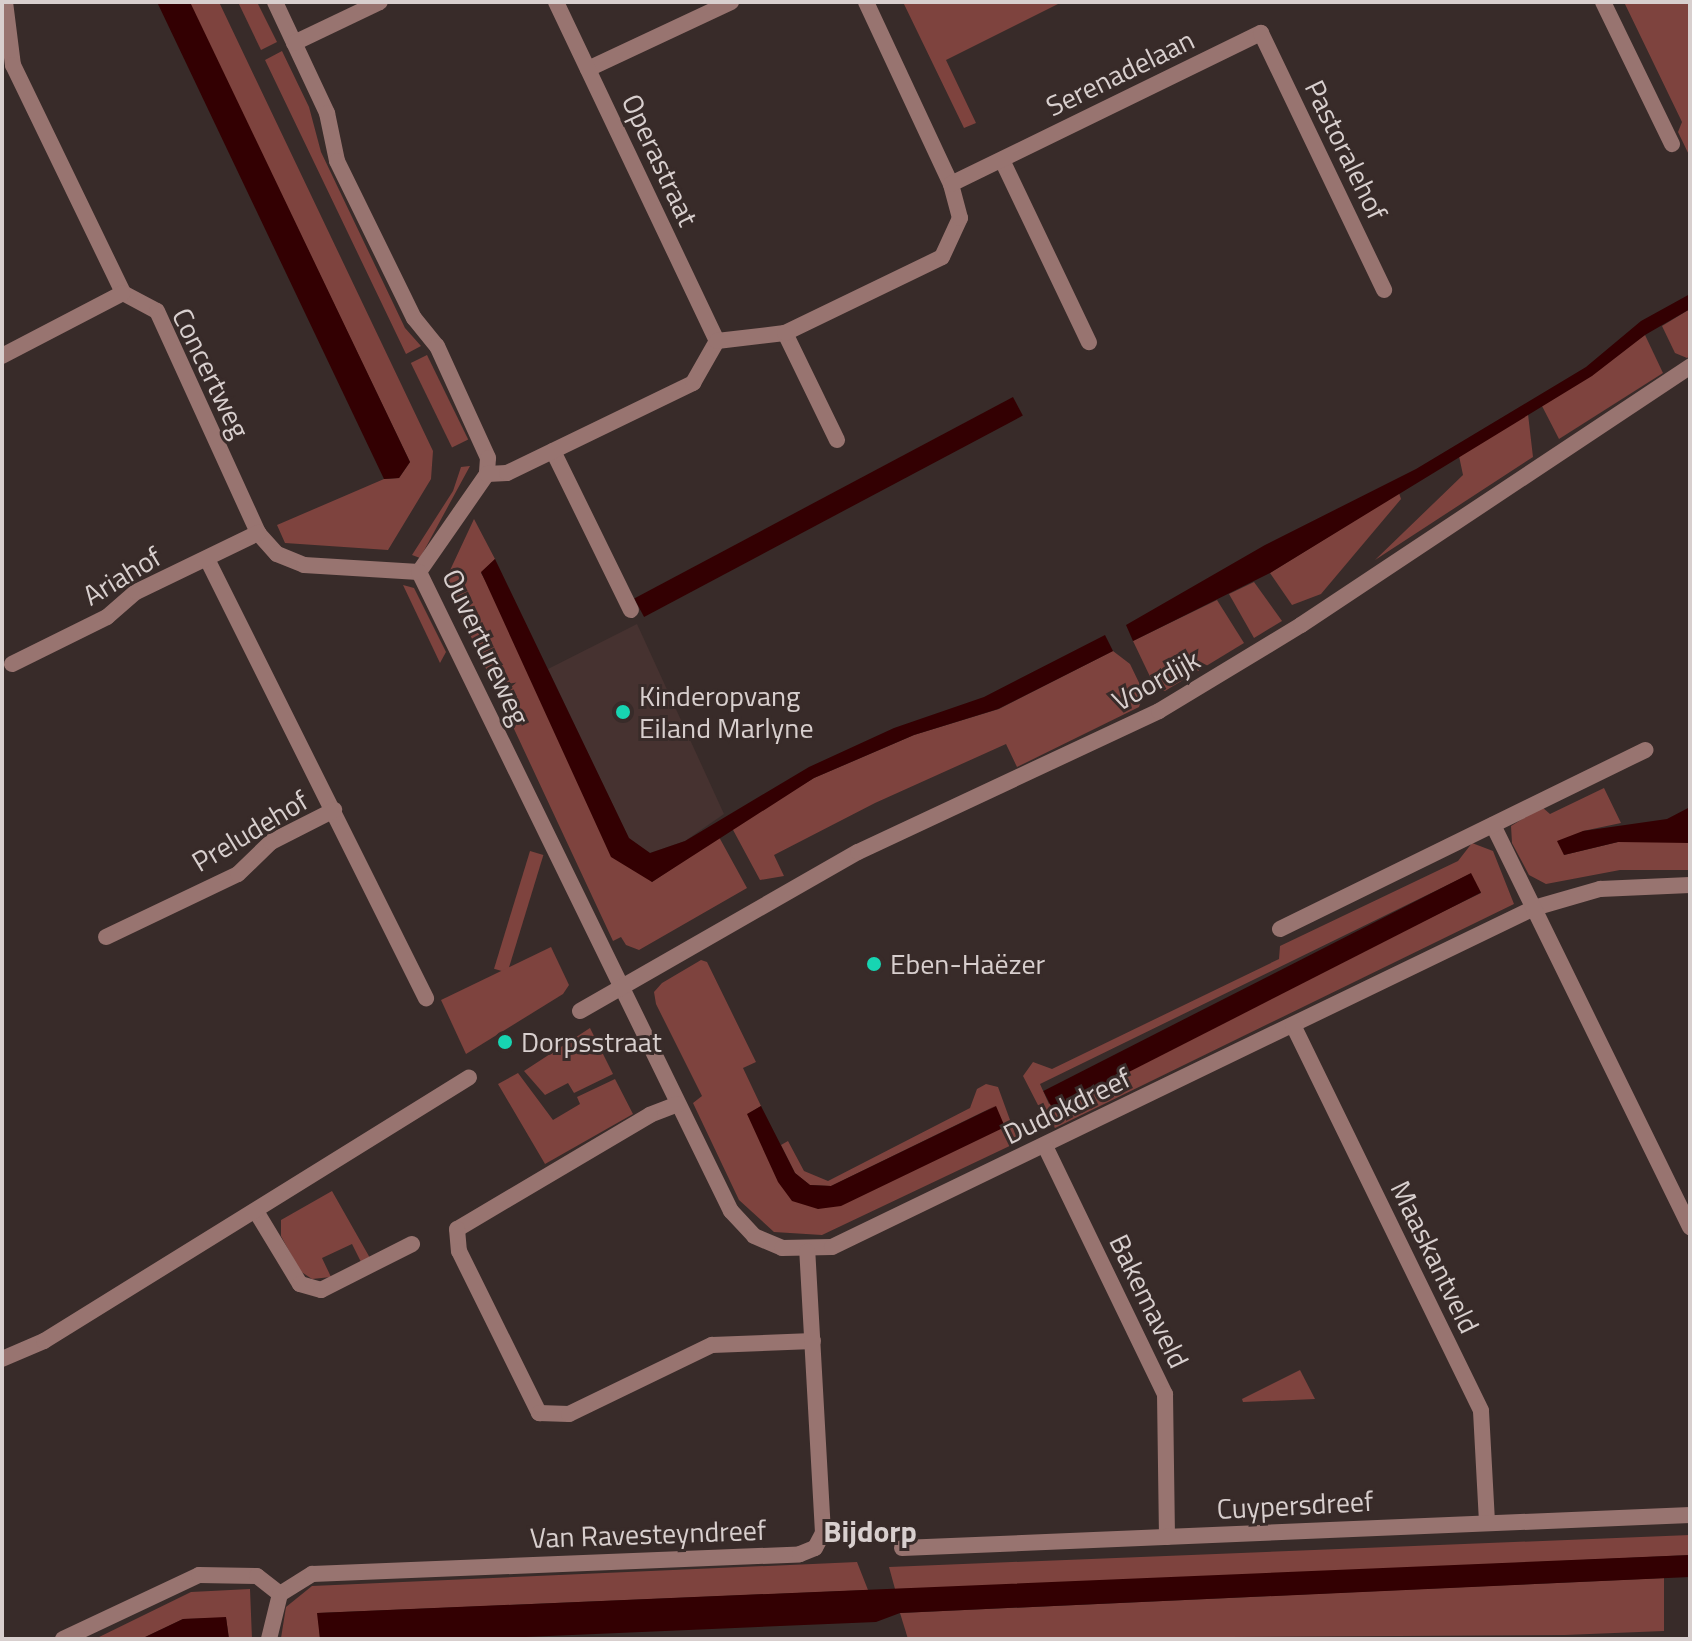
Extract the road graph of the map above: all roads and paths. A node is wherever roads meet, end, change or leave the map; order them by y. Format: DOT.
graph roads {
  1 [pos="5,2"];
  2 [pos="275,2"];
  3 [pos="380,2"];
  4 [pos="556,2"];
  5 [pos="731,2"];
  6 [pos="866,2"];
  7 [pos="1603,2"];
  8 [pos="1261,33"];
  9 [pos="4,41"];
  10 [pos="294,43"];
  11 [pos="588,69"];
  12 [pos="1672,144"];
  13 [pos="1002,160"];
  14 [pos="951,184"];
  15 [pos="1384,290"];
  16 [pos="123,293"];
  17 [pos="785,333"];
  18 [pos="717,341"];
  19 [pos="1089,342"];
  20 [pos="2,356"];
  21 [pos="1690,367"];
  22 [pos="837,440"];
  23 [pos="553,451"];
  24 [pos="487,474"];
  25 [pos="258,533"];
  26 [pos="207,559"];
  27 [pos="419,572"];
  28 [pos="631,610"];
  29 [pos="12,664"];
  30 [pos="1645,750"];
  31 [pos="334,810"];
  32 [pos="1493,825"];
  33 [pos="1690,885"];
  34 [pos="1534,908"];
  35 [pos="1280,929"];
  36 [pos="106,937"];
  37 [pos="619,987"];
  38 [pos="426,999"];
  39 [pos="580,1011"];
  40 [pos="1293,1025"];
  41 [pos="469,1078"];
  42 [pos="678,1104"];
  43 [pos="1045,1146"];
  44 [pos="257,1213"];
  45 [pos="1690,1227"];
  46 [pos="412,1244"];
  47 [pos="807,1251"];
  48 [pos="813,1341"];
  49 [pos="2,1359"];
  50 [pos="1690,1515"];
  51 [pos="1487,1521"];
  52 [pos="1167,1537"];
  53 [pos="902,1548"];
  54 [pos="280,1594"];
  55 [pos="63,1639"];
  56 [pos="269,1639"];
  1 -- 9 [label="street"];
  2 -- 10 [label="street"];
  3 -- 10 [label="street"];
  4 -- 11 [label="street, Operastraat"];
  5 -- 11 [label="street"];
  6 -- 14 [label="street"];
  7 -- 12 [label="street"];
  8 -- 13 [label="street, Serenadelaan"];
  8 -- 15 [label="street, Pastoralehof"];
  9 -- 16 [label="street"];
  10 -- 24 [label="street"];
  11 -- 18 [label="street, Operastraat"];
  13 -- 14 [label="street, Serenadelaan"];
  13 -- 19 [label="street"];
  14 -- 17 [label="street"];
  16 -- 20 [label="street"];
  16 -- 25 [label="street, Concertweg"];
  17 -- 18 [label="street"];
  17 -- 22 [label="street"];
  18 -- 23 [label="street"];
  21 -- 37 [label="street, Voordijk"];
  23 -- 24 [label="street"];
  23 -- 28 [label="street"];
  24 -- 27 [label="street, Ouvertureweg"];
  25 -- 26 [label="street, Ariahof"];
  25 -- 27 [label="street, Concertweg"];
  26 -- 29 [label="street, Ariahof"];
  26 -- 31 [label="street"];
  27 -- 37 [label="street, Ouvertureweg"];
  30 -- 32 [label="street"];
  31 -- 36 [label="street, Preludehof"];
  31 -- 38 [label="street"];
  32 -- 34 [label="street"];
  32 -- 35 [label="street"];
  33 -- 34 [label="street, Dudokdreef"];
  34 -- 40 [label="street, Dudokdreef"];
  34 -- 45 [label="street"];
  37 -- 39 [label="street"];
  37 -- 42 [label="street, Ouvertureweg"];
  40 -- 43 [label="street, Dudokdreef"];
  40 -- 51 [label="street, Maaskantveld"];
  41 -- 44 [label="street"];
  42 -- 47 [label="street"];
  42 -- 48 [label="street"];
  43 -- 47 [label="street, Dudokdreef"];
  43 -- 52 [label="street, Bakemaveld"];
  44 -- 46 [label="street"];
  44 -- 49 [label="street"];
  47 -- 48 [label="street, Van Ravesteyndreef"];
  48 -- 54 [label="street, Van Ravesteyndreef"];
  50 -- 51 [label="street, Cuypersdreef"];
  51 -- 52 [label="street, Cuypersdreef"];
  52 -- 53 [label="street, Cuypersdreef"];
  54 -- 55 [label="street"];
  54 -- 56 [label="street"];
}
